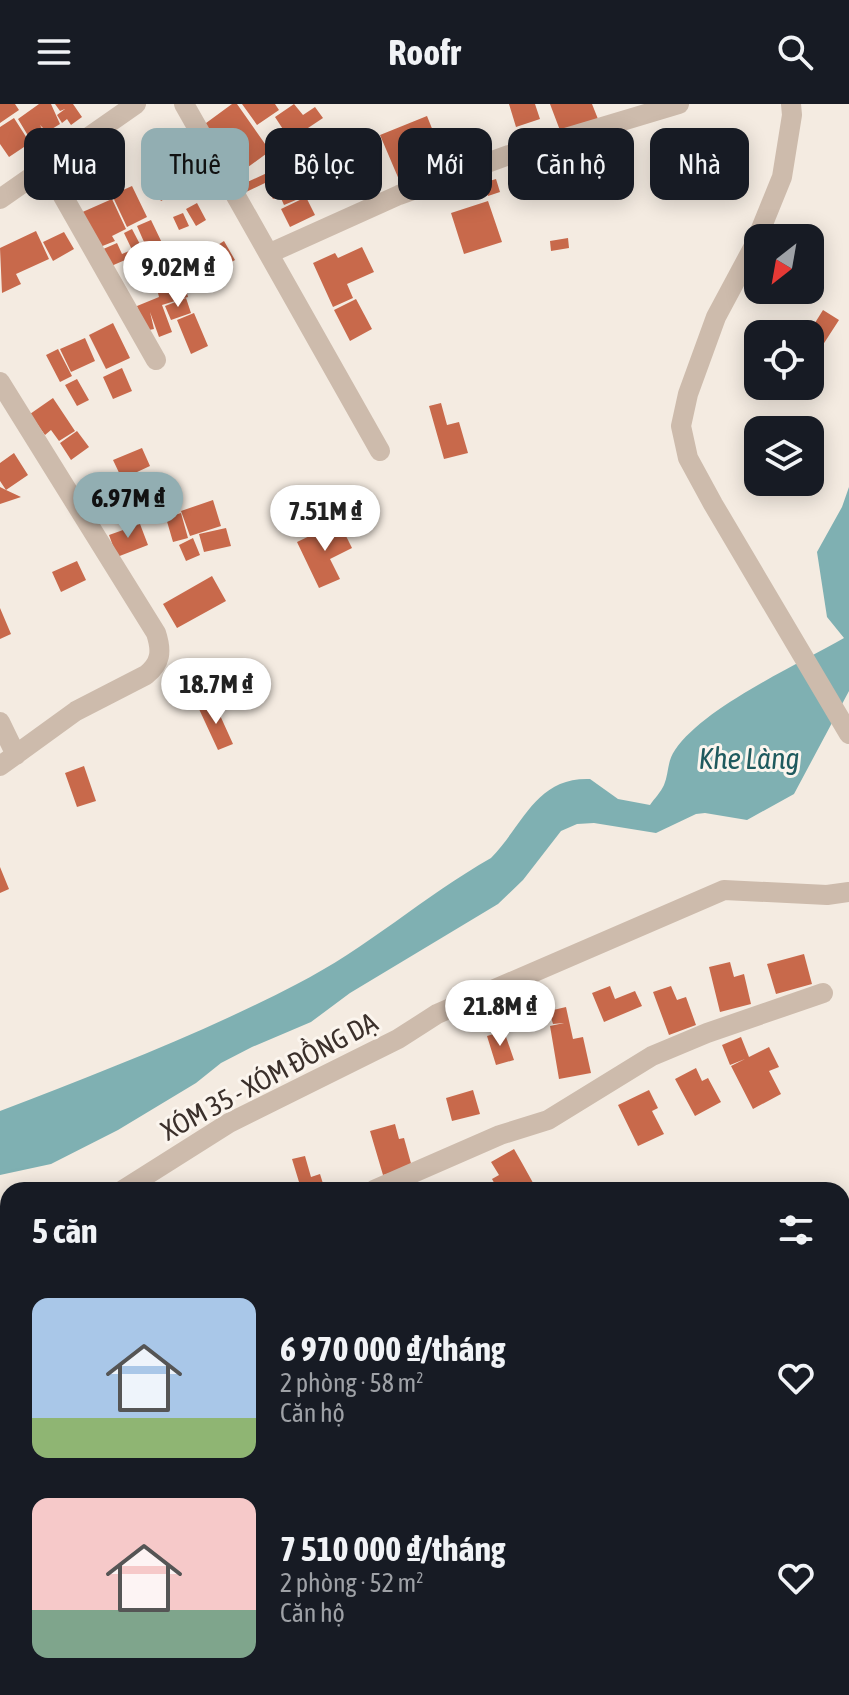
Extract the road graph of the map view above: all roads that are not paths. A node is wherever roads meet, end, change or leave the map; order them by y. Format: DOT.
graph roads {
  1 [pos="136,104"];
  2 [pos="184,104"];
  3 [pos="679,104"];
  4 [pos="791,104"];
  5 [pos="103,128"];
  6 [pos="24,183"];
  7 [pos="0,199"];
  8 [pos="65,200"];
  9 [pos="270,253"];
  10 [pos="156,360"];
  11 [pos="0,382"];
  12 [pos="380,451"];
  13 [pos="0,722"];
  14 [pos="848,732"];
  15 [pos="8,761"];
  16 [pos="849,892"];
  17 [pos="823,993"];
  18 [pos="136,1182"];
  19 [pos="392,1182"];
  1 -- 5 [label="street"];
  2 -- 9 [label="street"];
  3 -- 9 [label="street"];
  4 -- 14 [label="street"];
  6 -- 7 [label="street"];
  8 -- 10 [label="street"];
  9 -- 12 [label="street"];
  11 -- 15 [label="street"];
  13 -- 15 [label="street"];
  16 -- 18 [label="street, XÓM 35 - XÓM ĐỒNG DẠ"];
  17 -- 19 [label="street"];
}
